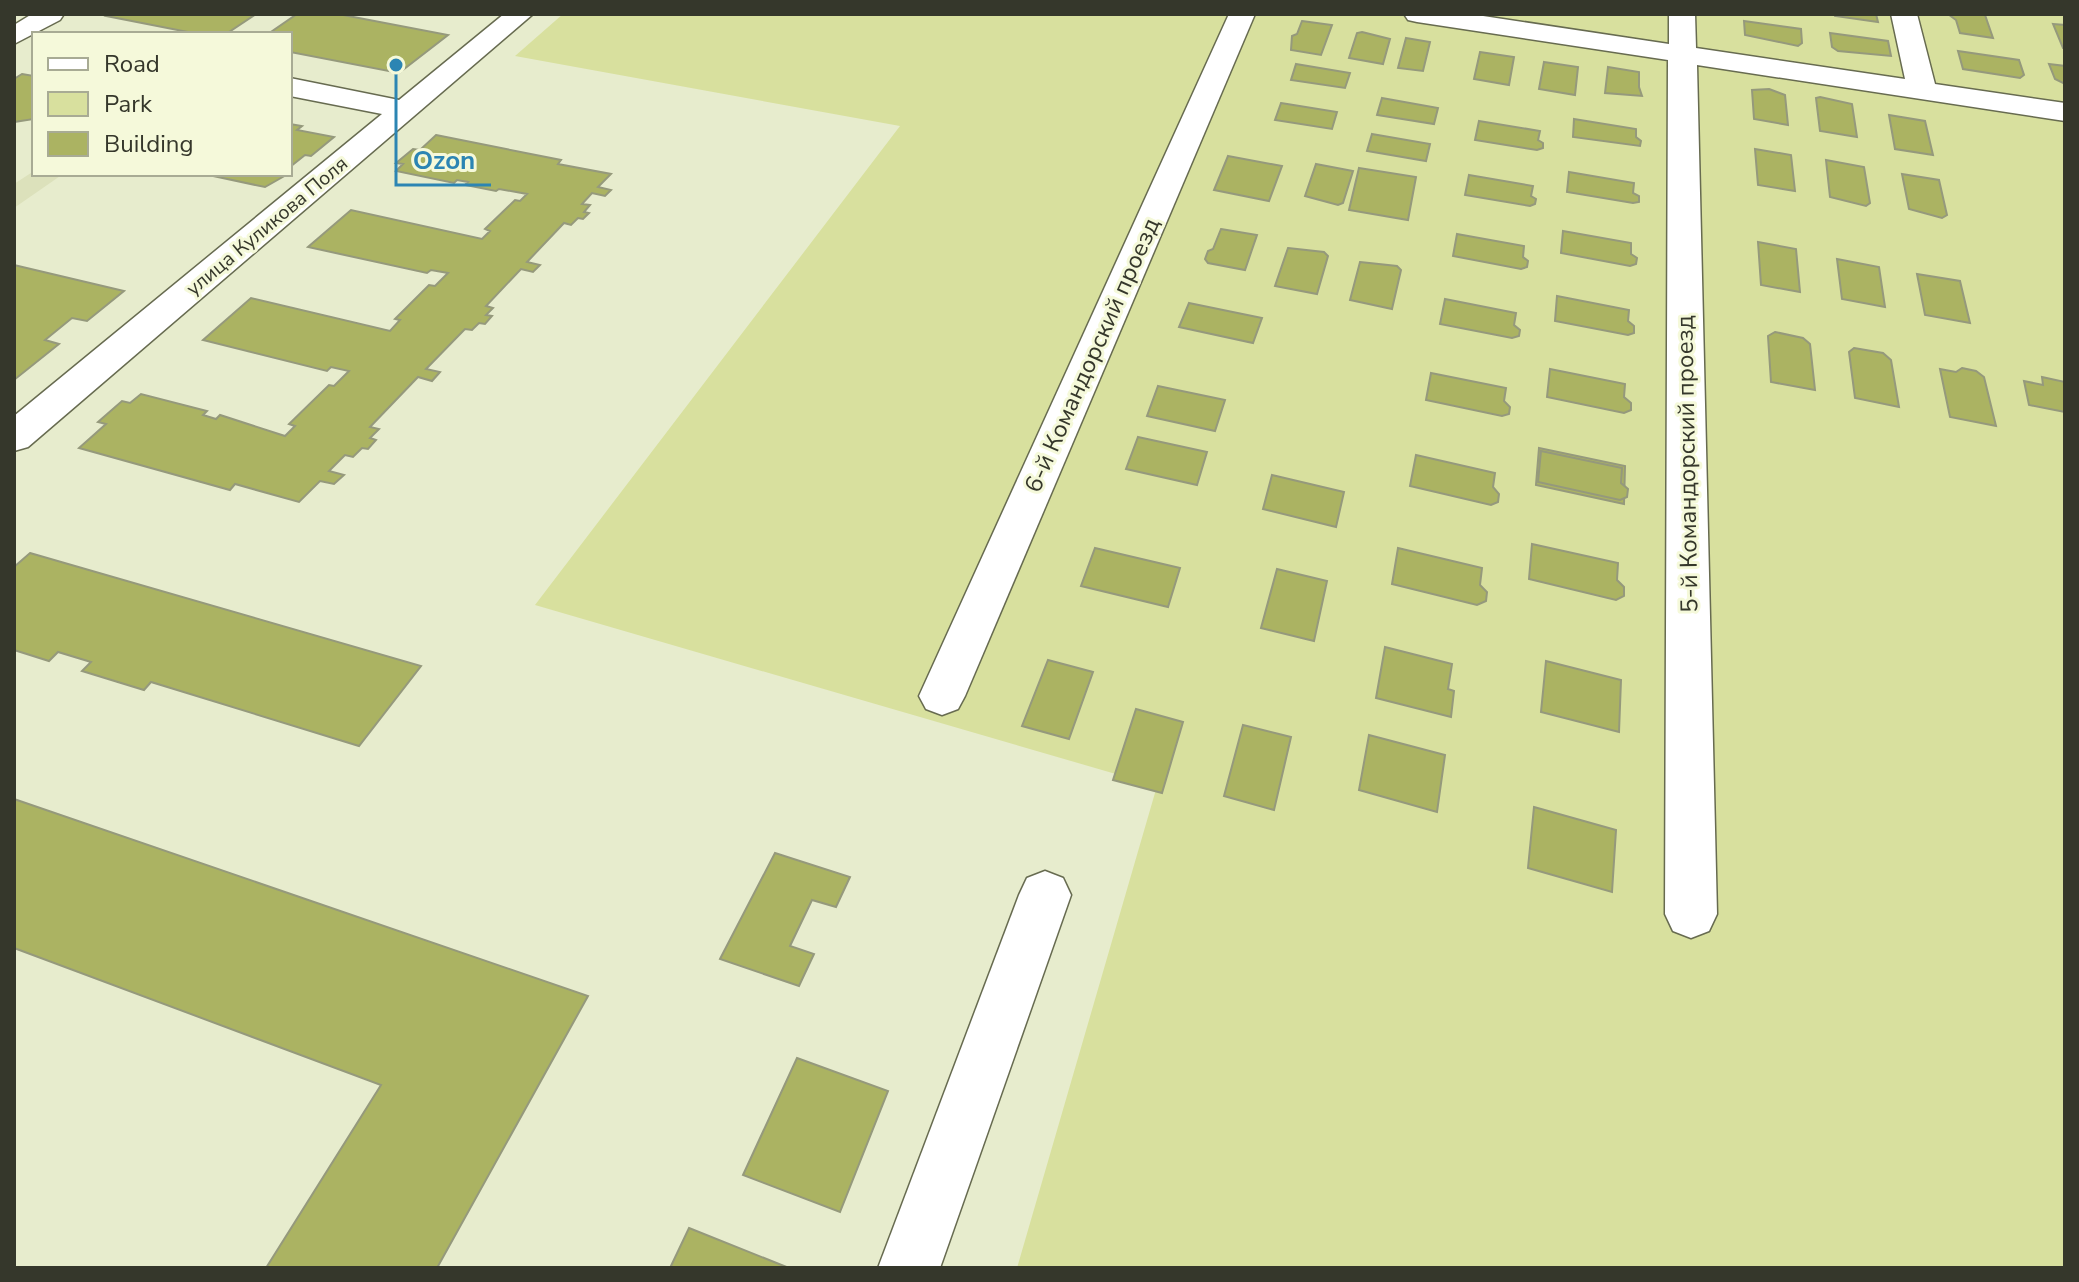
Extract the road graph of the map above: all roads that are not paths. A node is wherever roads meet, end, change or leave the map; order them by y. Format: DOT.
graph roads {
  1 [pos="51,14"];
  2 [pos="520,14"];
  3 [pos="1242,14"];
  4 [pos="1417,14"];
  5 [pos="1682,14"];
  6 [pos="1904,14"];
  7 [pos="14,35"];
  8 [pos="1683,53"];
  9 [pos="292,87"];
  10 [pos="1922,90"];
  11 [pos="407,110"];
  12 [pos="2065,112"];
  13 [pos="14,437"];
  14 [pos="942,696"];
  15 [pos="1045,895"];
  16 [pos="1691,914"];
  17 [pos="909,1268"];
  1 -- 7 [label="street"];
  2 -- 11 [label="street, улица Куликова Поля"];
  3 -- 14 [label="street, 6-й Командорский проезд"];
  4 -- 8 [label="street"];
  5 -- 8 [label="street, 5-й Командорский проезд"];
  6 -- 10 [label="street"];
  8 -- 10 [label="street"];
  8 -- 16 [label="street, 5-й Командорский проезд"];
  9 -- 11 [label="street"];
  10 -- 12 [label="street"];
  11 -- 13 [label="street, улица Куликова Поля"];
  15 -- 17 [label="street"];
}
